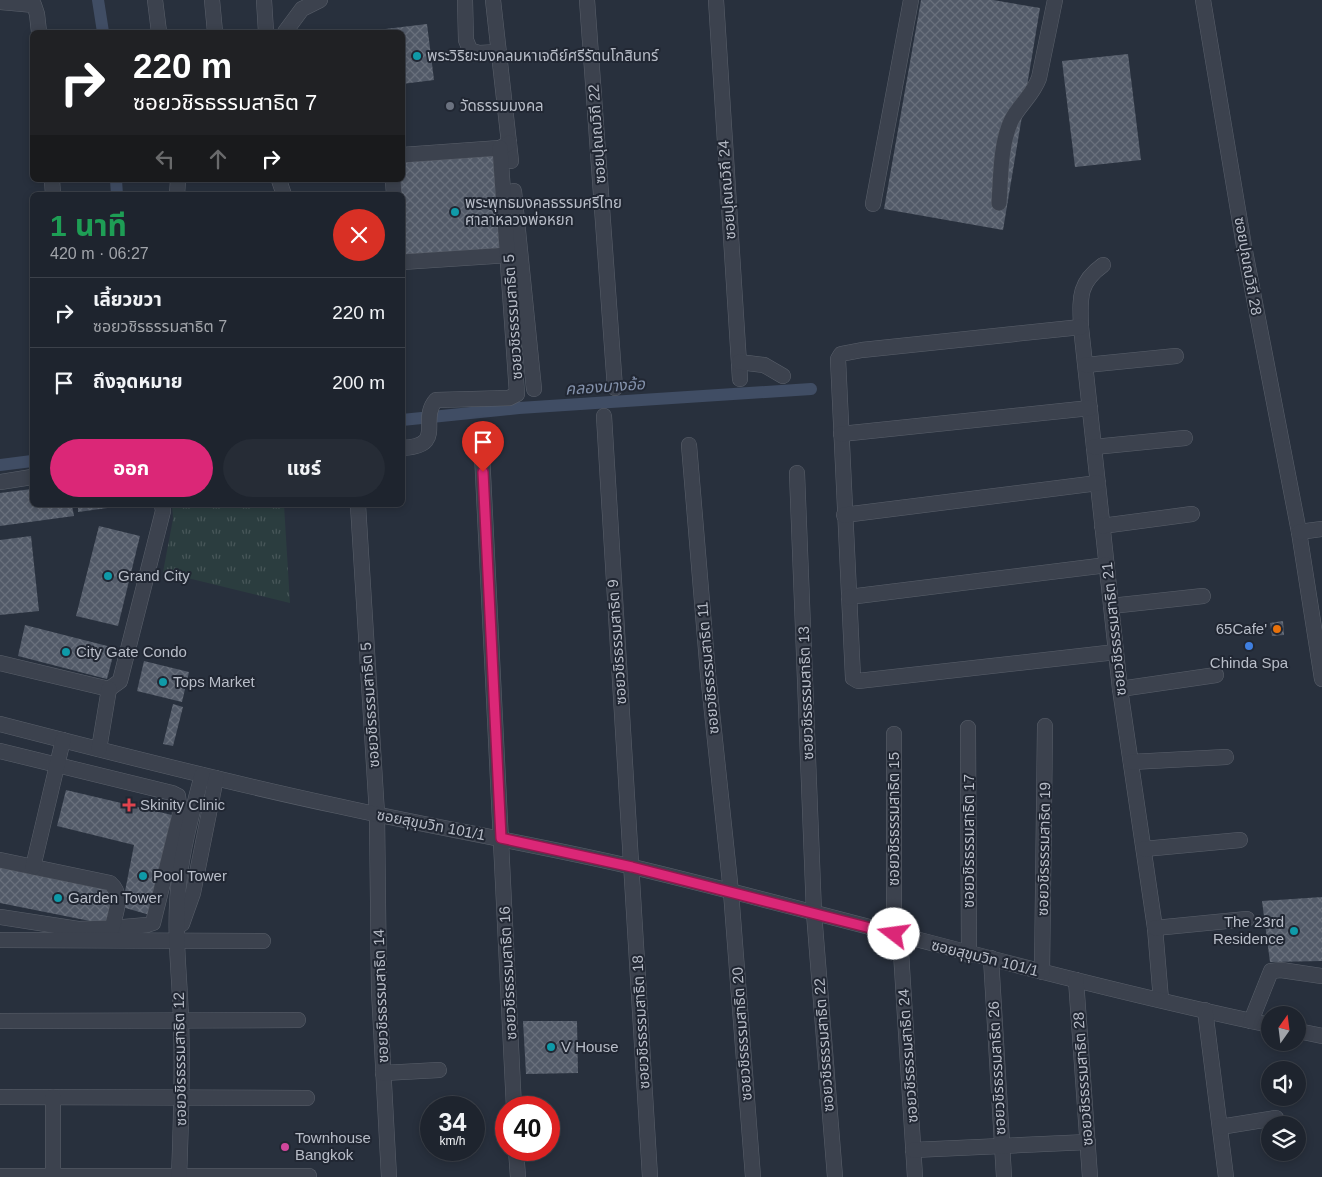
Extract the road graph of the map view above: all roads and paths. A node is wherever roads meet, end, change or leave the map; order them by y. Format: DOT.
graph roads {
  1 [pos="155,0"];
  2 [pos="212,0"];
  3 [pos="264,0"];
  4 [pos="320,0"];
  5 [pos="465,0"];
  6 [pos="493,0"];
  7 [pos="587,0"];
  8 [pos="716,0"];
  9 [pos="911,0"];
  10 [pos="1055,0"];
  11 [pos="1203,0"];
  12 [pos="0,2"];
  13 [pos="39,30"];
  14 [pos="159,30"];
  15 [pos="215,30"];
  16 [pos="266,30"];
  17 [pos="286,30"];
  18 [pos="498,52"];
  19 [pos="505,146"];
  20 [pos="405,155"];
  21 [pos="999,203"];
  22 [pos="873,204"];
  23 [pos="509,256"];
  24 [pos="405,262"];
  25 [pos="1103,265"];
  26 [pos="1082,327"];
  27 [pos="1176,356"];
  28 [pos="739,362"];
  29 [pos="1086,366"];
  30 [pos="783,376"];
  31 [pos="740,379"];
  32 [pos="615,388"];
  33 [pos="534,389"];
  34 [pos="1090,408"];
  35 [pos="604,416"];
  36 [pos="482,433"];
  37 [pos="841,434"];
  38 [pos="1185,438"];
  39 [pos="689,445"];
  40 [pos="1094,447"];
  41 [pos="405,448"];
  42 [pos="797,473"];
  43 [pos="30,477"];
  44 [pos="0,482"];
  45 [pos="1098,483"];
  46 [pos="162,507"];
  47 [pos="358,507"];
  48 [pos="844,514"];
  49 [pos="1192,514"];
  50 [pos="1102,526"];
  51 [pos="1322,530"];
  52 [pos="1299,532"];
  53 [pos="1107,565"];
  54 [pos="1203,596"];
  55 [pos="849,597"];
  56 [pos="1111,606"];
  57 [pos="1116,652"];
  58 [pos="0,663"];
  59 [pos="1216,675"];
  60 [pos="1322,679"];
  61 [pos="109,689"];
  62 [pos="1120,690"];
  63 [pos="0,724"];
  64 [pos="1045,726"];
  65 [pos="968,728"];
  66 [pos="894,734"];
  67 [pos="63,740"];
  68 [pos="98,749"];
  69 [pos="0,751"];
  70 [pos="1226,757"];
  71 [pos="1131,762"];
  72 [pos="56,765"];
  73 [pos="209,776"];
  74 [pos="377,814"];
  75 [pos="501,838"];
  76 [pos="1240,840"];
  77 [pos="1144,849"];
  78 [pos="0,860"];
  79 [pos="33,867"];
  80 [pos="632,867"];
  81 [pos="731,892"];
  82 [pos="814,912"];
  83 [pos="0,917"];
  84 [pos="1247,919"];
  85 [pos="112,928"];
  86 [pos="1155,928"];
  87 [pos="897,935"];
  88 [pos="0,940"];
  89 [pos="176,942"];
  90 [pos="263,942"];
  91 [pos="969,954"];
  92 [pos="992,958"];
  93 [pos="1042,972"];
  94 [pos="1322,976"];
  95 [pos="1076,980"];
  96 [pos="1161,1000"];
  97 [pos="1205,1010"];
  98 [pos="298,1020"];
  99 [pos="0,1021"];
  100 [pos="182,1021"];
  101 [pos="1251,1021"];
  102 [pos="1261,1023"];
  103 [pos="1306,1033"];
  104 [pos="1322,1036"];
  105 [pos="439,1070"];
  106 [pos="383,1073"];
  107 [pos="513,1096"];
  108 [pos="0,1098"];
  109 [pos="53,1098"];
  110 [pos="183,1098"];
  111 [pos="306,1098"];
  112 [pos="1261,1120"];
  113 [pos="1220,1127"];
  114 [pos="1088,1142"];
  115 [pos="1002,1146"];
  116 [pos="913,1150"];
  117 [pos="517,1161"];
  118 [pos="0,1176"];
  119 [pos="309,1176"];
  120 [pos="53,1177"];
  121 [pos="179,1177"];
  122 [pos="389,1177"];
  123 [pos="518,1177"];
  124 [pos="650,1177"];
  125 [pos="753,1177"];
  126 [pos="835,1177"];
  127 [pos="914,1177"];
  128 [pos="1004,1177"];
  129 [pos="1090,1177"];
  130 [pos="1226,1177"];
  1 -- 14 [label="street"];
  2 -- 15 [label="street"];
  3 -- 16 [label="street"];
  4 -- 17 [label="street"];
  5 -- 18 [label="street"];
  6 -- 18 [label="street"];
  7 -- 32 [label="street, ซอยปุณณวิถี 22"];
  8 -- 28 [label="street, ซอยปุณณวิถี 24"];
  9 -- 22 [label="street"];
  10 -- 21 [label="street"];
  11 -- 52 [label="street, ซอยปุณณวิถี 28"];
  12 -- 13 [label="street"];
  18 -- 19 [label="street"];
  19 -- 20 [label="street"];
  19 -- 23 [label="street, ซอยวชิรธรรมสาธิต 5"];
  19 -- 33 [label="street"];
  23 -- 24 [label="street"];
  23 -- 41 [label="street, ซอยวชิรธรรมสาธิต 5"];
  25 -- 26 [label="street, ซอยวชิรธรรมสาธิต 21"];
  26 -- 29 [label="street, ซอยวชิรธรรมสาธิต 21"];
  26 -- 37 [label="street"];
  27 -- 29 [label="street"];
  28 -- 30 [label="street"];
  28 -- 31 [label="street, ซอยปุณณวิถี 24"];
  29 -- 34 [label="street, ซอยวชิรธรรมสาธิต 21"];
  34 -- 37 [label="street"];
  34 -- 40 [label="street, ซอยวชิรธรรมสาธิต 21"];
  35 -- 80 [label="street, ซอยวชิรธรรมสาธิต 9"];
  36 -- 75 [label="street, ซอยวชิรธรรมสาธิต 16"];
  37 -- 48 [label="street"];
  38 -- 40 [label="street"];
  39 -- 81 [label="street, ซอยวชิรธรรมสาธิต 11"];
  40 -- 45 [label="street, ซอยวชิรธรรมสาธิต 21"];
  42 -- 82 [label="street, ซอยวชิรธรรมสาธิต 13"];
  43 -- 44 [label="street"];
  45 -- 48 [label="street"];
  45 -- 50 [label="street, ซอยวชิรธรรมสาธิต 21"];
  46 -- 61 [label="street"];
  47 -- 74 [label="street, ซอยวชิรธรรมสาธิต 5"];
  48 -- 55 [label="street"];
  49 -- 50 [label="street"];
  50 -- 53 [label="street, ซอยวชิรธรรมสาธิต 21"];
  51 -- 52 [label="street"];
  52 -- 60 [label="street, ซอยปุณณวิถี 28"];
  53 -- 55 [label="street"];
  53 -- 56 [label="street, ซอยวชิรธรรมสาธิต 21"];
  54 -- 56 [label="street"];
  55 -- 57 [label="street"];
  56 -- 57 [label="street, ซอยวชิรธรรมสาธิต 21"];
  57 -- 62 [label="street, ซอยวชิรธรรมสาธิต 21"];
  58 -- 61 [label="street"];
  59 -- 62 [label="street"];
  61 -- 68 [label="street"];
  62 -- 71 [label="street, ซอยวชิรธรรมสาธิต 21"];
  63 -- 67 [label="street, ซอยสุขุมวิท 101/1"];
  64 -- 93 [label="street, ซอยวชิรธรรมสาธิต 19"];
  65 -- 91 [label="street, ซอยวชิรธรรมสาธิต 17"];
  66 -- 87 [label="street, ซอยวชิรธรรมสาธิต 15"];
  67 -- 68 [label="street, ซอยสุขุมวิท 101/1"];
  67 -- 72 [label="street"];
  68 -- 73 [label="street, ซอยสุขุมวิท 101/1"];
  69 -- 72 [label="street"];
  70 -- 71 [label="street"];
  71 -- 77 [label="street, ซอยวชิรธรรมสาธิต 21"];
  72 -- 79 [label="street"];
  72 -- 85 [label="street"];
  73 -- 74 [label="street, ซอยสุขุมวิท 101/1"];
  73 -- 89 [label="street, ซอยวชิรธรรมสาธิต 12"];
  74 -- 75 [label="street, ซอยสุขุมวิท 101/1"];
  74 -- 106 [label="street, ซอยวชิรธรรมสาธิต 14"];
  75 -- 80 [label="street, ซอยสุขุมวิท 101/1"];
  75 -- 107 [label="street, ซอยวชิรธรรมสาธิต 16"];
  76 -- 77 [label="street"];
  77 -- 86 [label="street, ซอยวชิรธรรมสาธิต 21"];
  78 -- 79 [label="street"];
  79 -- 85 [label="street"];
  80 -- 81 [label="street, ซอยสุขุมวิท 101/1"];
  80 -- 124 [label="street, ซอยวชิรธรรมสาธิต 18"];
  81 -- 82 [label="street, ซอยสุขุมวิท 101/1"];
  81 -- 125 [label="street, ซอยวชิรธรรมสาธิต 20"];
  82 -- 87 [label="street, ซอยสุขุมวิท 101/1"];
  82 -- 126 [label="street, ซอยวชิรธรรมสาธิต 22"];
  83 -- 85 [label="street"];
  84 -- 86 [label="street"];
  86 -- 96 [label="street, ซอยวชิรธรรมสาธิต 21"];
  87 -- 91 [label="street, ซอยสุขุมวิท 101/1"];
  87 -- 116 [label="street, ซอยวชิรธรรมสาธิต 24"];
  88 -- 89 [label="street"];
  89 -- 90 [label="street"];
  89 -- 100 [label="street, ซอยวชิรธรรมสาธิต 12"];
  91 -- 92 [label="street, ซอยสุขุมวิท 101/1"];
  92 -- 93 [label="street, ซอยสุขุมวิท 101/1"];
  92 -- 115 [label="street, ซอยวชิรธรรมสาธิต 26"];
  93 -- 95 [label="street, ซอยสุขุมวิท 101/1"];
  94 -- 101 [label="street"];
  95 -- 96 [label="street, ซอยสุขุมวิท 101/1"];
  95 -- 114 [label="street, ซอยวชิรธรรมสาธิต 28"];
  96 -- 97 [label="street, ซอยสุขุมวิท 101/1"];
  97 -- 101 [label="street, ซอยสุขุมวิท 101/1"];
  97 -- 113 [label="street"];
  98 -- 100 [label="street"];
  99 -- 100 [label="street"];
  100 -- 110 [label="street, ซอยวชิรธรรมสาธิต 12"];
  101 -- 102 [label="street, ซอยสุขุมวิท 101/1"];
  103 -- 104 [label="street"];
  105 -- 106 [label="street"];
  106 -- 122 [label="street, ซอยวชิรธรรมสาธิต 14"];
  108 -- 109 [label="street"];
  109 -- 110 [label="street"];
  109 -- 120 [label="street"];
  110 -- 111 [label="street"];
  110 -- 121 [label="street, ซอยวชิรธรรมสาธิต 12"];
  112 -- 113 [label="street"];
  113 -- 130 [label="street"];
  114 -- 115 [label="street"];
  114 -- 129 [label="street, ซอยวชิรธรรมสาธิต 28"];
  115 -- 116 [label="street"];
  115 -- 128 [label="street, ซอยวชิรธรรมสาธิต 26"];
  116 -- 127 [label="street, ซอยวชิรธรรมสาธิต 24"];
  117 -- 123 [label="street"];
  118 -- 120 [label="street"];
  119 -- 121 [label="street"];
  120 -- 121 [label="street"];
}
